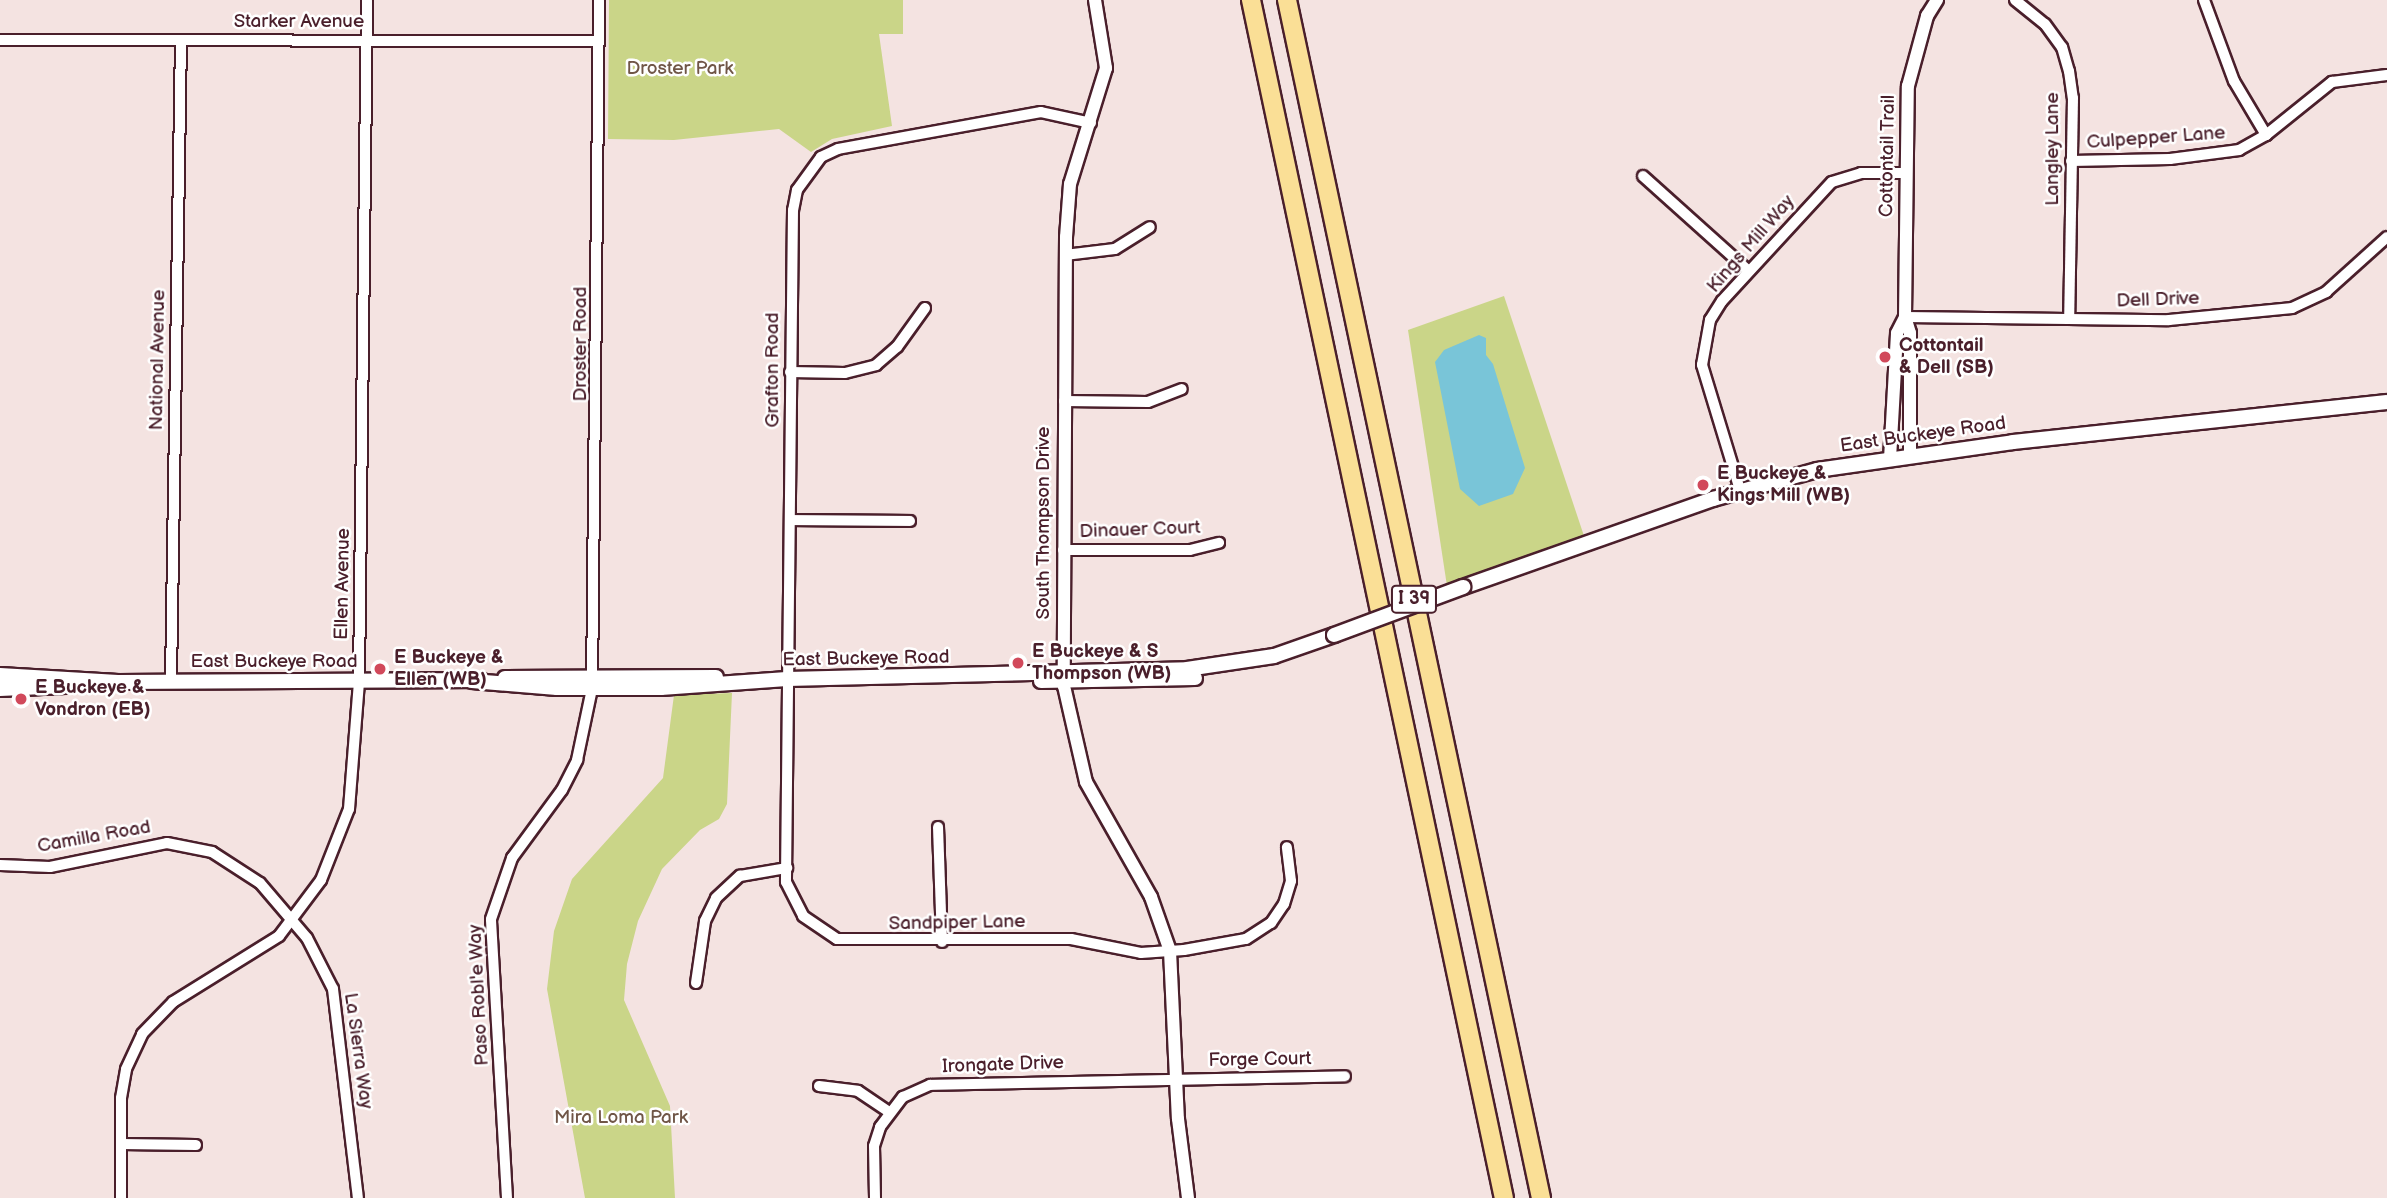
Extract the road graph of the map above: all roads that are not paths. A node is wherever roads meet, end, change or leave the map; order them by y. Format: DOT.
graph roads {
  1 [pos="367,0"];
  2 [pos="599,0"];
  3 [pos="1095,0"];
  4 [pos="1251,0"];
  5 [pos="1287,0"];
  6 [pos="1937,0"];
  7 [pos="2015,0"];
  8 [pos="2204,0"];
  9 [pos="0,40"];
  10 [pos="181,40"];
  11 [pos="368,40"];
  12 [pos="597,41"];
  13 [pos="2387,75"];
  14 [pos="1091,123"];
  15 [pos="2266,135"];
  16 [pos="2071,161"];
  17 [pos="1907,173"];
  18 [pos="1643,176"];
  19 [pos="1150,227"];
  20 [pos="2387,237"];
  21 [pos="1065,255"];
  22 [pos="1749,271"];
  23 [pos="925,307"];
  24 [pos="1905,317"];
  25 [pos="2070,319"];
  26 [pos="790,372"];
  27 [pos="1182,389"];
  28 [pos="1064,401"];
  29 [pos="2387,402"];
  30 [pos="1910,456"];
  31 [pos="1890,459"];
  32 [pos="1740,490"];
  33 [pos="790,520"];
  34 [pos="910,521"];
  35 [pos="1219,543"];
  36 [pos="1063,550"];
  37 [pos="0,675"];
  38 [pos="1063,678"];
  39 [pos="787,679"];
  40 [pos="171,681"];
  41 [pos="359,681"];
  42 [pos="118,682"];
  43 [pos="592,682"];
  44 [pos="0,689"];
  45 [pos="938,827"];
  46 [pos="1287,847"];
  47 [pos="0,865"];
  48 [pos="787,868"];
  49 [pos="293,919"];
  50 [pos="942,942"];
  51 [pos="1170,951"];
  52 [pos="696,983"];
  53 [pos="1345,1076"];
  54 [pos="1176,1078"];
  55 [pos="819,1086"];
  56 [pos="888,1111"];
  57 [pos="121,1144"];
  58 [pos="196,1145"];
  59 [pos="121,1198"];
  60 [pos="358,1198"];
  61 [pos="507,1198"];
  62 [pos="875,1198"];
  63 [pos="1188,1198"];
  64 [pos="1504,1198"];
  65 [pos="1541,1198"];
  1 -- 11 [label="street, Ellen Avenue"];
  2 -- 12 [label="street, Droster Road"];
  3 -- 14 [label="street, South Thompson Drive"];
  4 -- 64 [label="highway, I 39"];
  5 -- 65 [label="highway, I 39"];
  6 -- 17 [label="street, Cottontail Trail"];
  7 -- 16 [label="street, Langley Lane"];
  8 -- 15 [label="street"];
  9 -- 10 [label="street, Starker Avenue"];
  10 -- 11 [label="street, Starker Avenue"];
  10 -- 40 [label="street, National Avenue"];
  11 -- 12 [label="street, Starker Avenue"];
  11 -- 41 [label="street, Ellen Avenue"];
  12 -- 43 [label="street, Droster Road"];
  13 -- 15 [label="street, Culpepper Lane"];
  14 -- 21 [label="street, South Thompson Drive"];
  14 -- 26 [label="street, Grafton Road"];
  15 -- 16 [label="street, Culpepper Lane"];
  16 -- 25 [label="street, Langley Lane"];
  17 -- 22 [label="street, Kings Mill Way"];
  17 -- 24 [label="street, Cottontail Trail"];
  18 -- 22 [label="street"];
  19 -- 21 [label="street"];
  20 -- 25 [label="street, Dell Drive"];
  21 -- 28 [label="street, South Thompson Drive"];
  22 -- 32 [label="street, Kings Mill Way"];
  23 -- 26 [label="street"];
  24 -- 25 [label="street, Dell Drive"];
  24 -- 30 [label="street, Cottontail Trail"];
  24 -- 31 [label="street, Cottontail Trail"];
  26 -- 33 [label="street, Grafton Road"];
  27 -- 28 [label="street"];
  28 -- 36 [label="street, South Thompson Drive"];
  29 -- 30 [label="main road, East Buckeye Road"];
  30 -- 31 [label="main road, East Buckeye Road"];
  31 -- 32 [label="main road, East Buckeye Road"];
  32 -- 38 [label="main road, East Buckeye Road, bridge"];
  33 -- 34 [label="street"];
  33 -- 39 [label="street, Grafton Road"];
  35 -- 36 [label="street, Dinauer Court"];
  36 -- 38 [label="street, South Thompson Drive"];
  37 -- 42 [label="main road, East Buckeye Road"];
  38 -- 39 [label="main road, East Buckeye Road"];
  38 -- 51 [label="street, South Thompson Drive"];
  39 -- 43 [label="main road, East Buckeye Road"];
  39 -- 48 [label="street, Grafton Road"];
  40 -- 41 [label="main road, East Buckeye Road"];
  40 -- 42 [label="main road, East Buckeye Road"];
  41 -- 43 [label="main road, East Buckeye Road"];
  41 -- 49 [label="street, Ellen Avenue"];
  42 -- 44 [label="main road, East Buckeye Road"];
  43 -- 61 [label="street, Paso Robl'e Way"];
  45 -- 50 [label="street"];
  46 -- 51 [label="street, Sandpiper Lane"];
  47 -- 49 [label="street, Camilla Road"];
  48 -- 50 [label="street, Sandpiper Lane"];
  48 -- 52 [label="street"];
  49 -- 57 [label="street, Ellen Avenue"];
  49 -- 60 [label="street, La Sierra Way"];
  50 -- 51 [label="street, Sandpiper Lane"];
  51 -- 54 [label="street, South Thompson Drive"];
  53 -- 54 [label="street, Forge Court"];
  54 -- 56 [label="street, Irongate Drive"];
  54 -- 63 [label="street, South Thompson Drive"];
  55 -- 56 [label="street"];
  56 -- 62 [label="street"];
  57 -- 58 [label="street"];
  57 -- 59 [label="street, Ellen Avenue"];
}
